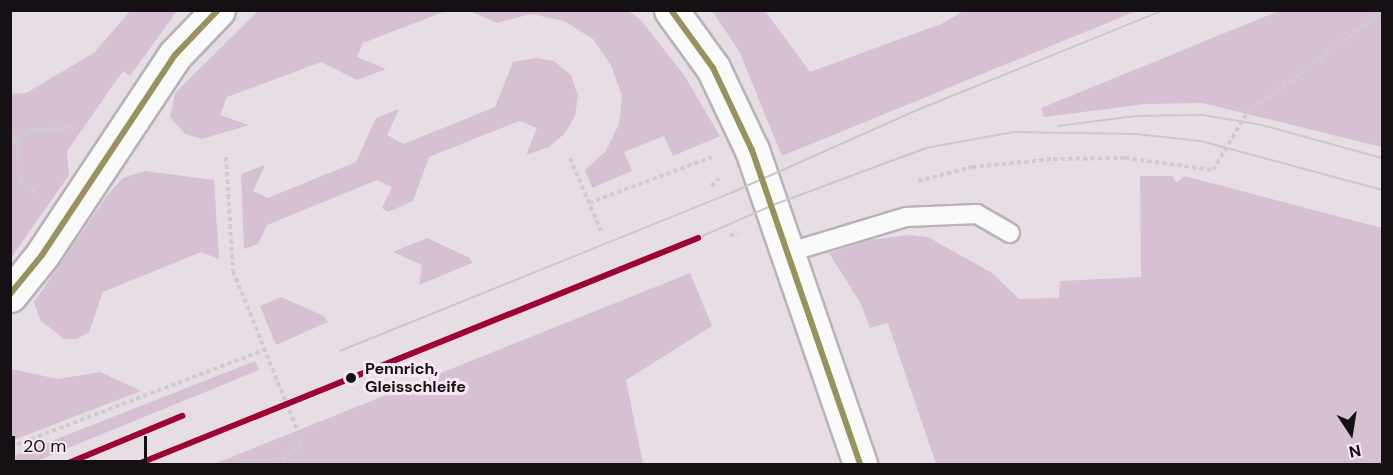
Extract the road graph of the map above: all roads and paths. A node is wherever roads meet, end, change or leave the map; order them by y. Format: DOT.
graph roads {
  1 [pos="218,10"];
  2 [pos="670,10"];
  3 [pos="1383,12"];
  4 [pos="10,132"];
  5 [pos="17,139"];
  6 [pos="10,142"];
  7 [pos="114,143"];
  8 [pos="226,157"];
  9 [pos="570,158"];
  10 [pos="720,165"];
  11 [pos="906,184"];
  12 [pos="589,203"];
  13 [pos="67,216"];
  14 [pos="601,231"];
  15 [pos="1010,233"];
  16 [pos="790,252"];
  17 [pos="10,295"];
  18 [pos="266,349"];
  19 [pos="10,447"];
  20 [pos="277,465"];
  21 [pos="861,465"];
  1 -- 7 [label="street"];
  2 -- 16 [label="street"];
  3 -- 11 [label="path"];
  4 -- 5 [label="path"];
  5 -- 6 [label="path"];
  5 -- 7 [label="path"];
  5 -- 13 [label="path"];
  7 -- 13 [label="street"];
  8 -- 18 [label="path"];
  9 -- 12 [label="path"];
  10 -- 12 [label="path"];
  12 -- 14 [label="path"];
  13 -- 17 [label="street"];
  15 -- 16 [label="lane"];
  16 -- 21 [label="street"];
  18 -- 19 [label="path"];
  18 -- 20 [label="path"];
}
